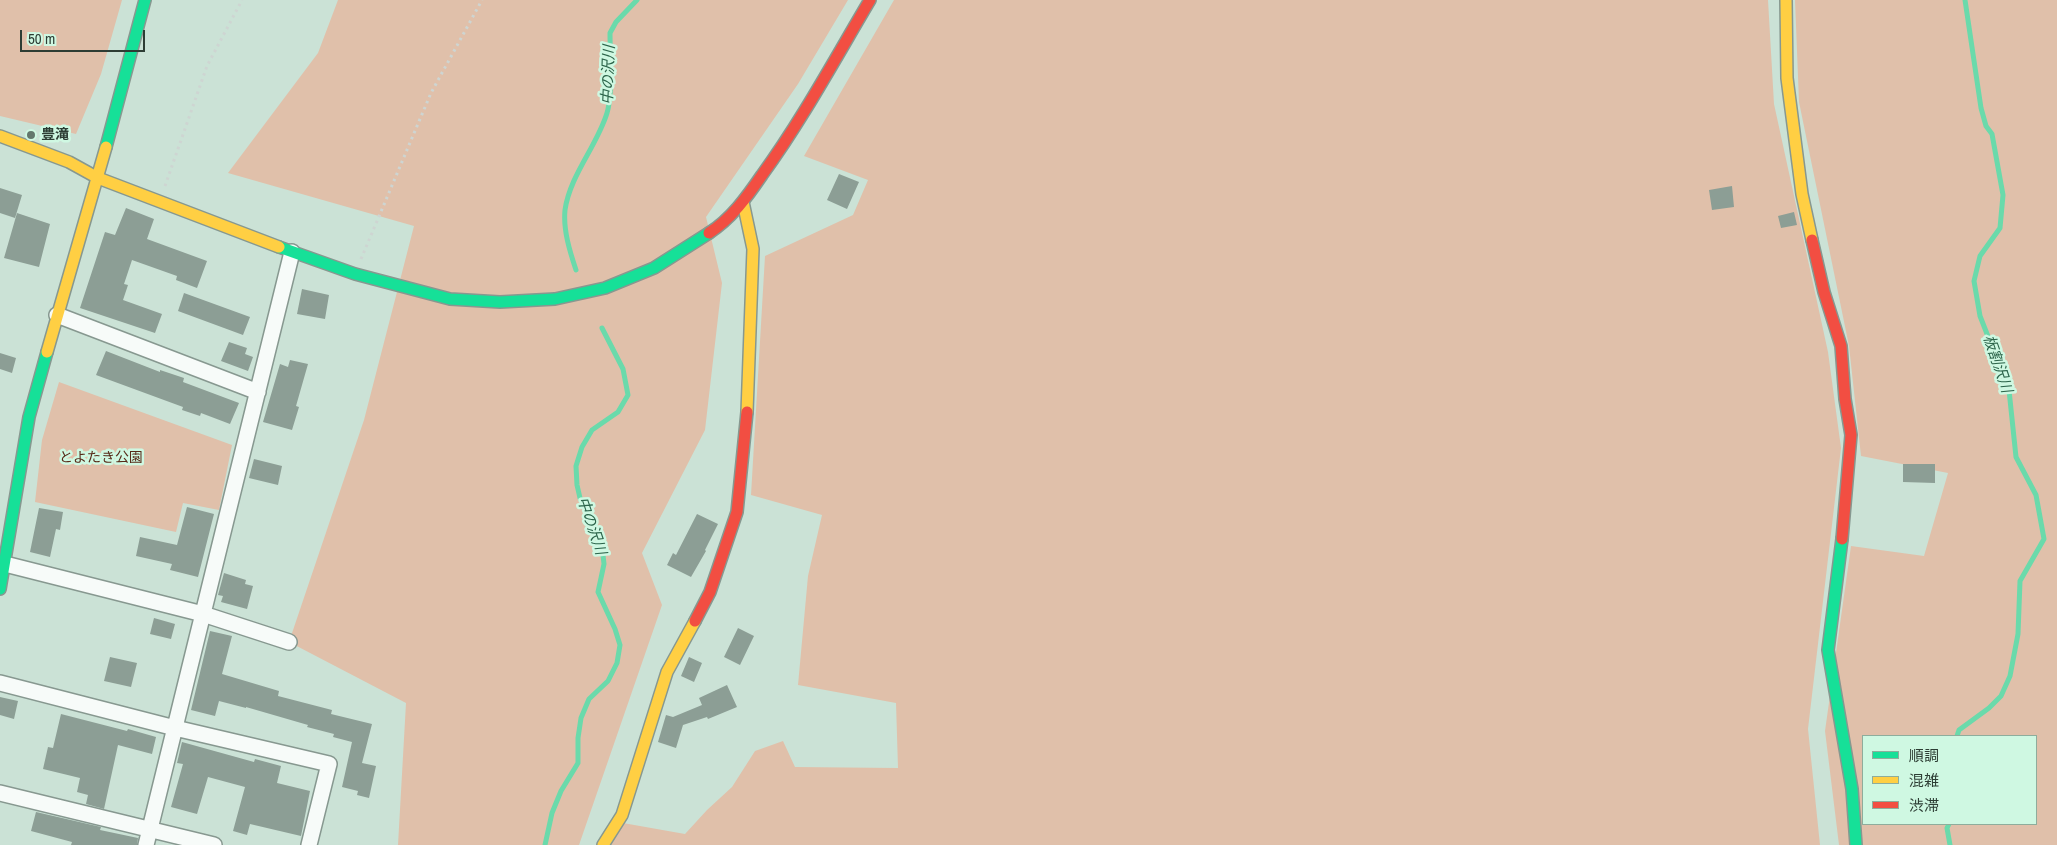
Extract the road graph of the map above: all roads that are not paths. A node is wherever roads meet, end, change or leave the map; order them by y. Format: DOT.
graph roads {
  1 [pos="146,0"];
  2 [pos="870,0"];
  3 [pos="1786,0"];
  4 [pos="0,136"];
  5 [pos="98,178"];
  6 [pos="742,202"];
  7 [pos="292,252"];
  8 [pos="57,315"];
  9 [pos="258,392"];
  10 [pos="5,564"];
  11 [pos="0,589"];
  12 [pos="203,614"];
  13 [pos="288,642"];
  14 [pos="0,683"];
  15 [pos="175,728"];
  16 [pos="0,793"];
  17 [pos="148,838"];
  18 [pos="214,845"];
  19 [pos="309,845"];
  20 [pos="603,845"];
  21 [pos="1856,845"];
  1 -- 5 [label="street"];
  2 -- 6 [label="street"];
  3 -- 21 [label="street"];
  4 -- 5 [label="street"];
  5 -- 7 [label="street"];
  5 -- 8 [label="street"];
  6 -- 7 [label="street"];
  6 -- 20 [label="street"];
  7 -- 9 [label="street"];
  8 -- 9 [label="street"];
  8 -- 10 [label="street"];
  9 -- 12 [label="street"];
  10 -- 11 [label="street"];
  10 -- 12 [label="street"];
  12 -- 13 [label="street"];
  12 -- 15 [label="street"];
  14 -- 15 [label="street"];
  15 -- 17 [label="street"];
  15 -- 19 [label="street"];
  16 -- 17 [label="street"];
  17 -- 18 [label="street"];
}
